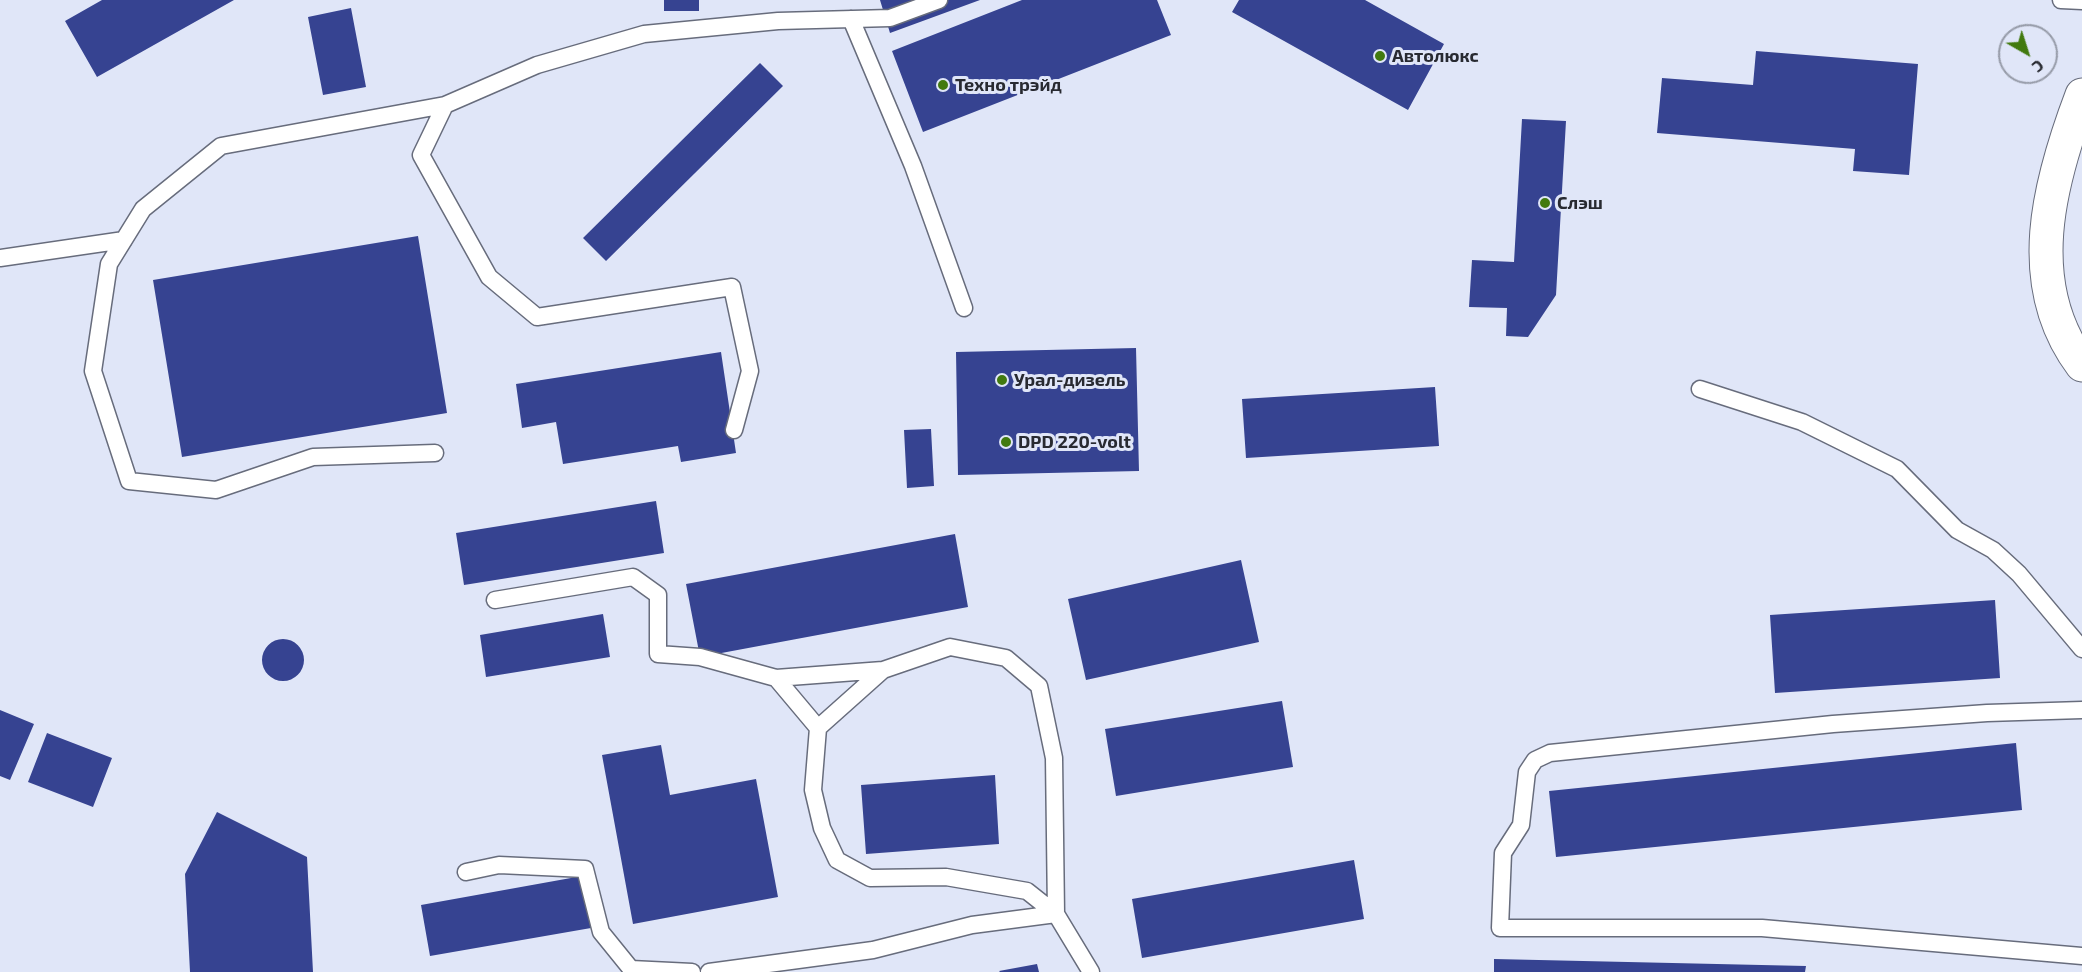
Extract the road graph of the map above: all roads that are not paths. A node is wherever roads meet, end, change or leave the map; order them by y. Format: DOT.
graph roads {
  1 [pos="939,0"];
  2 [pos="2061,0"];
  3 [pos="2082,2"];
  4 [pos="851,19"];
  5 [pos="2082,95"];
  6 [pos="445,105"];
  7 [pos="124,240"];
  8 [pos="0,258"];
  9 [pos="964,308"];
  10 [pos="2082,365"];
  11 [pos="1700,389"];
  12 [pos="734,430"];
  13 [pos="435,453"];
  14 [pos="495,600"];
  15 [pos="2082,649"];
  16 [pos="883,670"];
  17 [pos="776,678"];
  18 [pos="2082,710"];
  19 [pos="818,729"];
  20 [pos="466,872"];
  21 [pos="1056,914"];
  22 [pos="2082,957"];
  23 [pos="692,972"];
  24 [pos="709,972"];
  25 [pos="1091,972"];
  1 -- 4 [label="lane"];
  2 -- 3 [label="lane"];
  4 -- 6 [label="lane"];
  4 -- 9 [label="lane"];
  5 -- 10 [label="street"];
  6 -- 7 [label="lane"];
  6 -- 12 [label="lane"];
  7 -- 8 [label="lane"];
  7 -- 13 [label="lane"];
  11 -- 15 [label="lane"];
  14 -- 17 [label="lane"];
  16 -- 17 [label="lane"];
  16 -- 19 [label="lane"];
  16 -- 21 [label="lane"];
  17 -- 19 [label="lane"];
  18 -- 22 [label="lane"];
  19 -- 21 [label="lane"];
  20 -- 23 [label="lane"];
  21 -- 24 [label="lane"];
  21 -- 25 [label="lane"];
}
